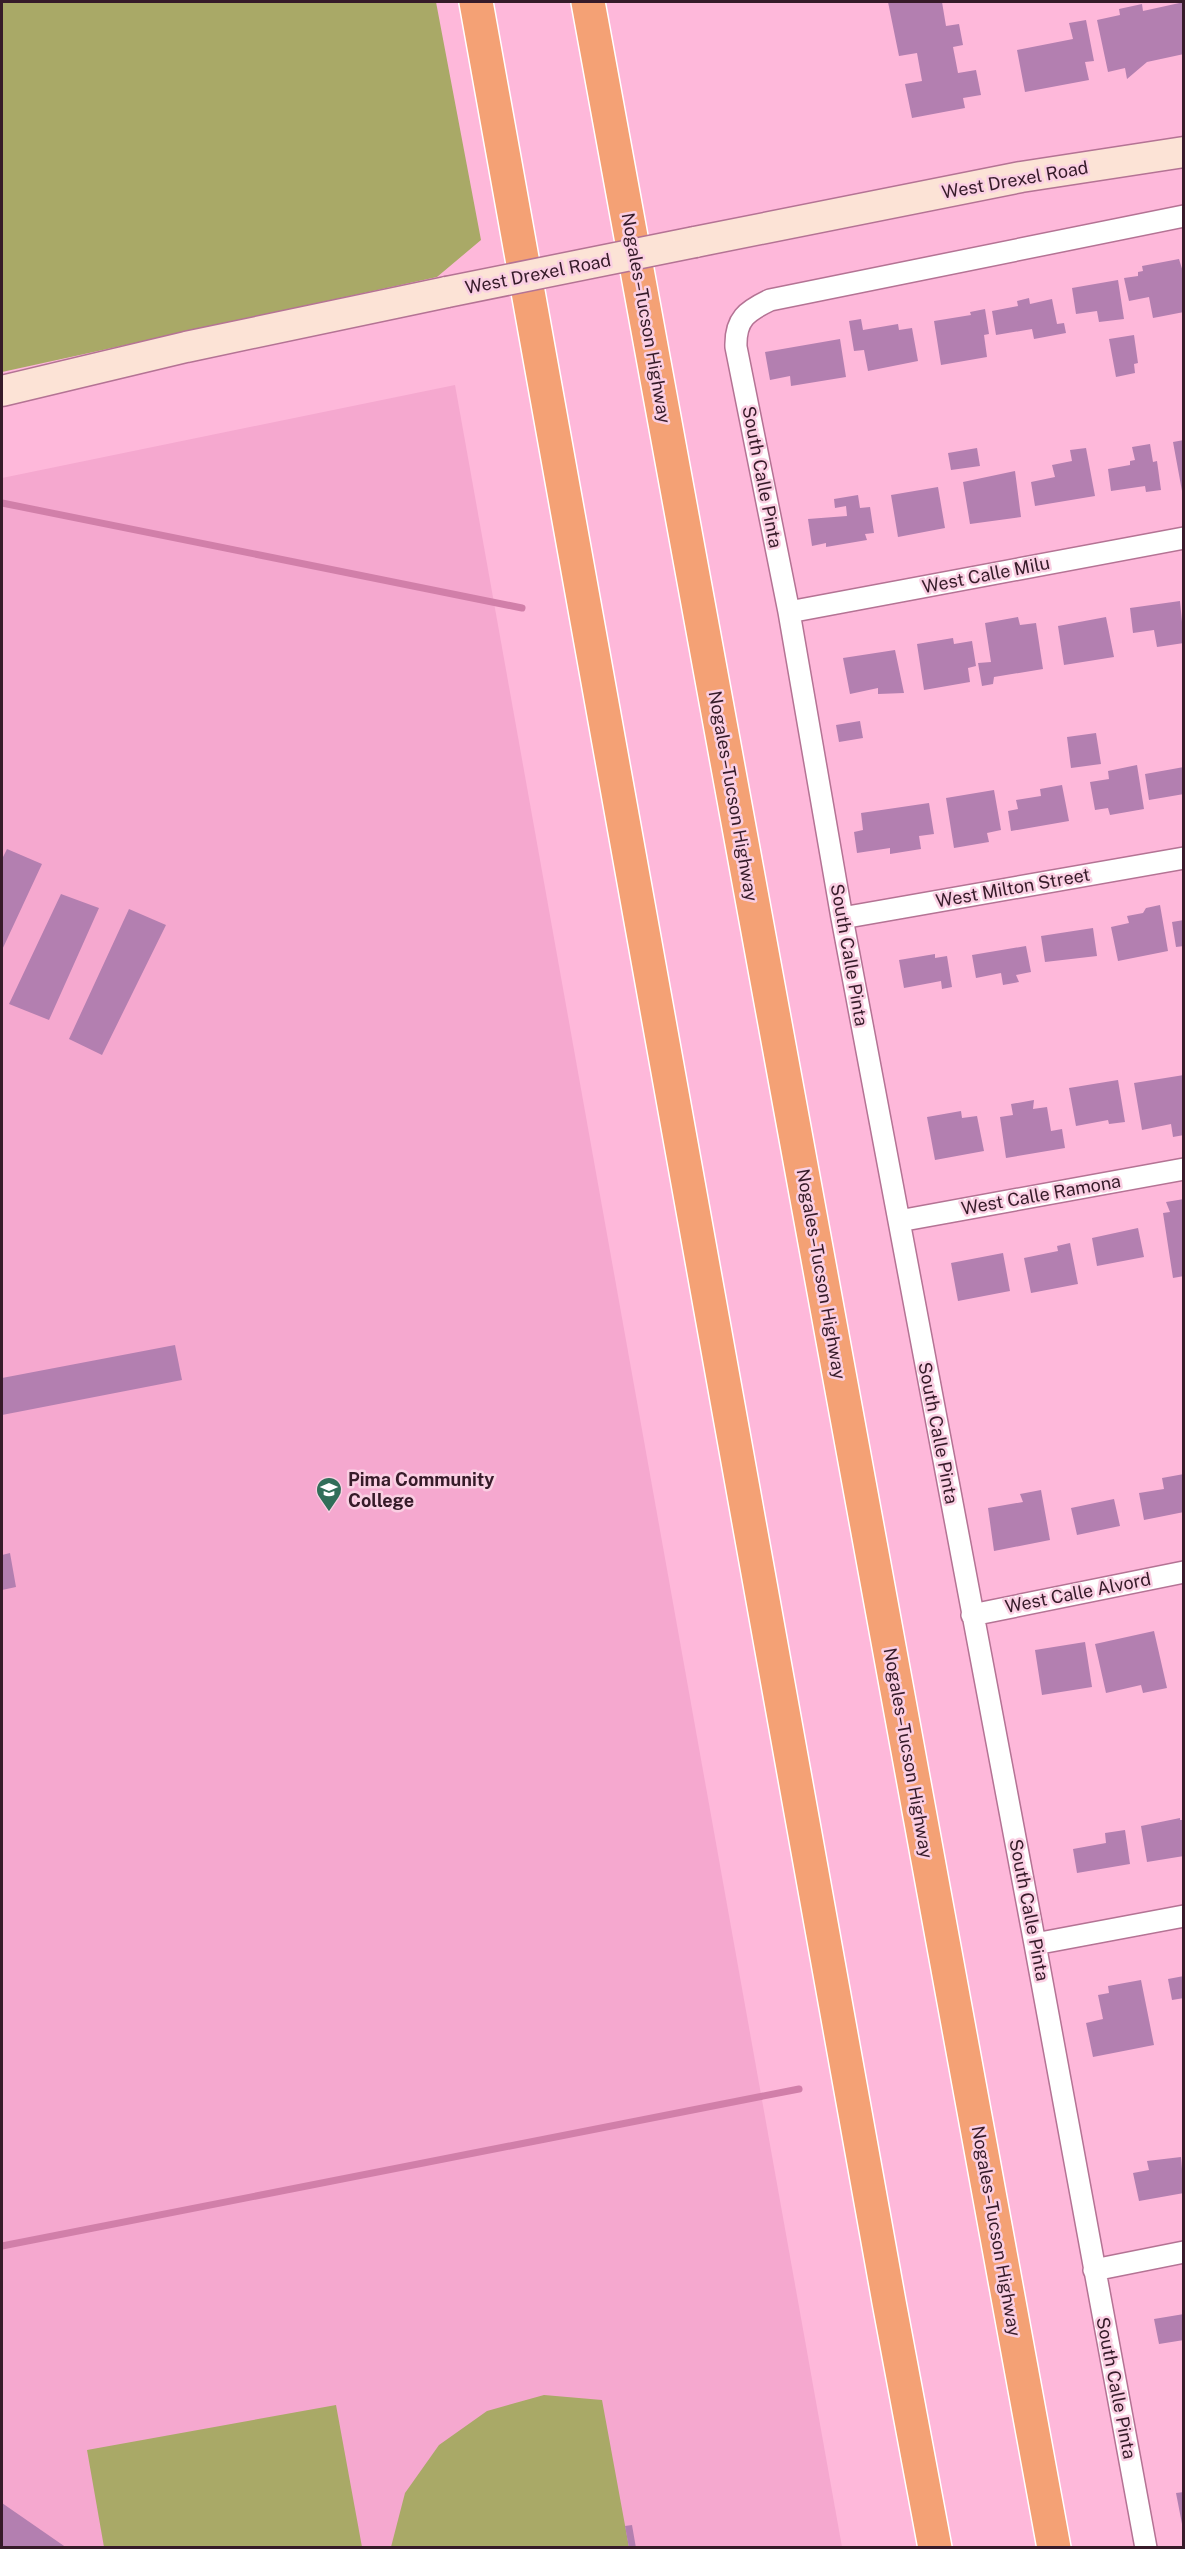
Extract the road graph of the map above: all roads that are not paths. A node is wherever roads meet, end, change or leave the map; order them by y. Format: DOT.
graph roads {
  1 [pos="476,2"];
  2 [pos="588,2"];
  3 [pos="1184,153"];
  4 [pos="1184,216"];
  5 [pos="2,391"];
  6 [pos="1184,538"];
  7 [pos="789,612"];
  8 [pos="1184,858"];
  9 [pos="842,918"];
  10 [pos="1184,1169"];
  11 [pos="899,1221"];
  12 [pos="1184,1572"];
  13 [pos="972,1615"];
  14 [pos="1184,1916"];
  15 [pos="1035,1944"];
  16 [pos="1184,2252"];
  17 [pos="1094,2270"];
  18 [pos="935,2547"];
  19 [pos="1054,2547"];
  20 [pos="1146,2547"];
  1 -- 18 [label="highway"];
  2 -- 19 [label="highway, Nogales–Tucson Highway"];
  3 -- 5 [label="street, West Drexel Road, bridge"];
  4 -- 7 [label="street, South Calle Pinta"];
  6 -- 7 [label="street, West Calle Milu"];
  7 -- 9 [label="street, South Calle Pinta"];
  8 -- 9 [label="street, West Milton Street"];
  9 -- 11 [label="street, South Calle Pinta"];
  10 -- 11 [label="street, West Calle Ramona"];
  11 -- 13 [label="street, South Calle Pinta"];
  12 -- 13 [label="street, West Calle Alvord"];
  13 -- 15 [label="street, South Calle Pinta"];
  14 -- 15 [label="street"];
  15 -- 17 [label="street, South Calle Pinta"];
  16 -- 17 [label="street"];
  17 -- 20 [label="street, South Calle Pinta"];
}
